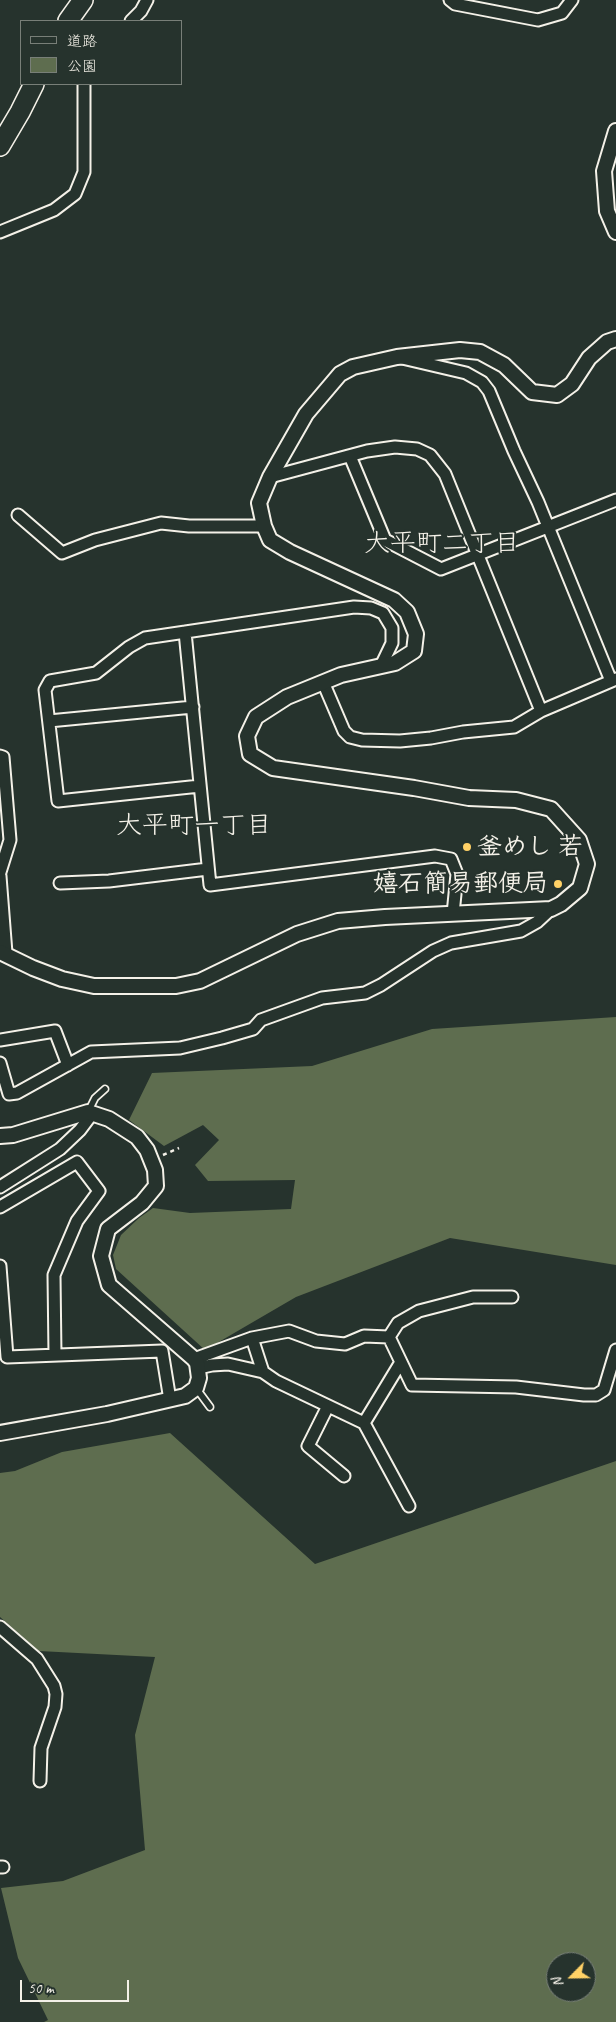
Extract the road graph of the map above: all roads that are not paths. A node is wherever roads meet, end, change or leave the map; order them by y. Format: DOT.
graph roads {
  1 [pos="83,0"];
  2 [pos="147,0"];
  3 [pos="450,0"];
  4 [pos="572,0"];
  5 [pos="69,20"];
  6 [pos="132,20"];
  7 [pos="34,85"];
  8 [pos="84,85"];
  9 [pos="616,131"];
  10 [pos="0,146"];
  11 [pos="0,232"];
  12 [pos="616,232"];
  13 [pos="616,339"];
  14 [pos="397,357"];
  15 [pos="350,456"];
  16 [pos="270,477"];
  17 [pos="615,503"];
  18 [pos="18,515"];
  19 [pos="264,526"];
  20 [pos="548,527"];
  21 [pos="478,556"];
  22 [pos="185,632"];
  23 [pos="381,666"];
  24 [pos="613,680"];
  25 [pos="323,682"];
  26 [pos="192,707"];
  27 [pos="541,711"];
  28 [pos="49,721"];
  29 [pos="0,756"];
  30 [pos="200,786"];
  31 [pos="208,869"];
  32 [pos="0,872"];
  33 [pos="0,876"];
  34 [pos="60,883"];
  35 [pos="550,909"];
  36 [pos="453,914"];
  37 [pos="3,953"];
  38 [pos="0,1040"];
  39 [pos="0,1063"];
  40 [pos="68,1065"];
  41 [pos="105,1089"];
  42 [pos="90,1113"];
  43 [pos="0,1136"];
  44 [pos="0,1187"];
  45 [pos="0,1208"];
  46 [pos="0,1266"];
  47 [pos="512,1297"];
  48 [pos="389,1337"];
  49 [pos="252,1338"];
  50 [pos="616,1350"];
  51 [pos="56,1355"];
  52 [pos="401,1362"];
  53 [pos="196,1364"];
  54 [pos="263,1372"];
  55 [pos="196,1388"];
  56 [pos="170,1400"];
  57 [pos="328,1406"];
  58 [pos="210,1407"];
  59 [pos="364,1422"];
  60 [pos="0,1433"];
  61 [pos="344,1476"];
  62 [pos="408,1506"];
  63 [pos="0,1626"];
  64 [pos="40,1781"];
  1 -- 5 [label="highway"];
  2 -- 6 [label="street"];
  3 -- 4 [label="street"];
  7 -- 10 [label="highway"];
  8 -- 11 [label="street"];
  9 -- 12 [label="street"];
  13 -- 14 [label="street"];
  14 -- 16 [label="street"];
  14 -- 20 [label="street"];
  15 -- 16 [label="street"];
  15 -- 21 [label="street"];
  15 -- 21 [label="street"];
  16 -- 19 [label="street"];
  17 -- 20 [label="street"];
  18 -- 19 [label="street"];
  19 -- 23 [label="street"];
  20 -- 21 [label="street"];
  20 -- 24 [label="street"];
  21 -- 27 [label="street"];
  22 -- 23 [label="street"];
  22 -- 26 [label="street"];
  22 -- 28 [label="street"];
  23 -- 25 [label="street"];
  24 -- 27 [label="street"];
  25 -- 27 [label="street"];
  25 -- 35 [label="street"];
  26 -- 28 [label="street"];
  26 -- 30 [label="street"];
  28 -- 30 [label="street"];
  29 -- 32 [label="street"];
  30 -- 31 [label="street"];
  31 -- 34 [label="street"];
  31 -- 36 [label="street"];
  33 -- 37 [label="street"];
  35 -- 36 [label="street"];
  35 -- 40 [label="street"];
  36 -- 37 [label="street"];
  38 -- 40 [label="street"];
  39 -- 40 [label="street"];
  41 -- 42 [label="lane"];
  42 -- 43 [label="street"];
  42 -- 44 [label="street"];
  42 -- 53 [label="street"];
  45 -- 51 [label="street"];
  46 -- 51 [label="street"];
  47 -- 48 [label="street"];
  48 -- 49 [label="street"];
  48 -- 52 [label="street"];
  49 -- 53 [label="street"];
  49 -- 54 [label="street"];
  50 -- 52 [label="street"];
  51 -- 56 [label="street"];
  52 -- 59 [label="street"];
  53 -- 54 [label="street"];
  53 -- 55 [label="street"];
  54 -- 57 [label="street"];
  55 -- 56 [label="street"];
  55 -- 58 [label="lane"];
  56 -- 60 [label="street"];
  57 -- 59 [label="street"];
  57 -- 61 [label="street"];
  59 -- 62 [label="street"];
  63 -- 64 [label="street"];
}
